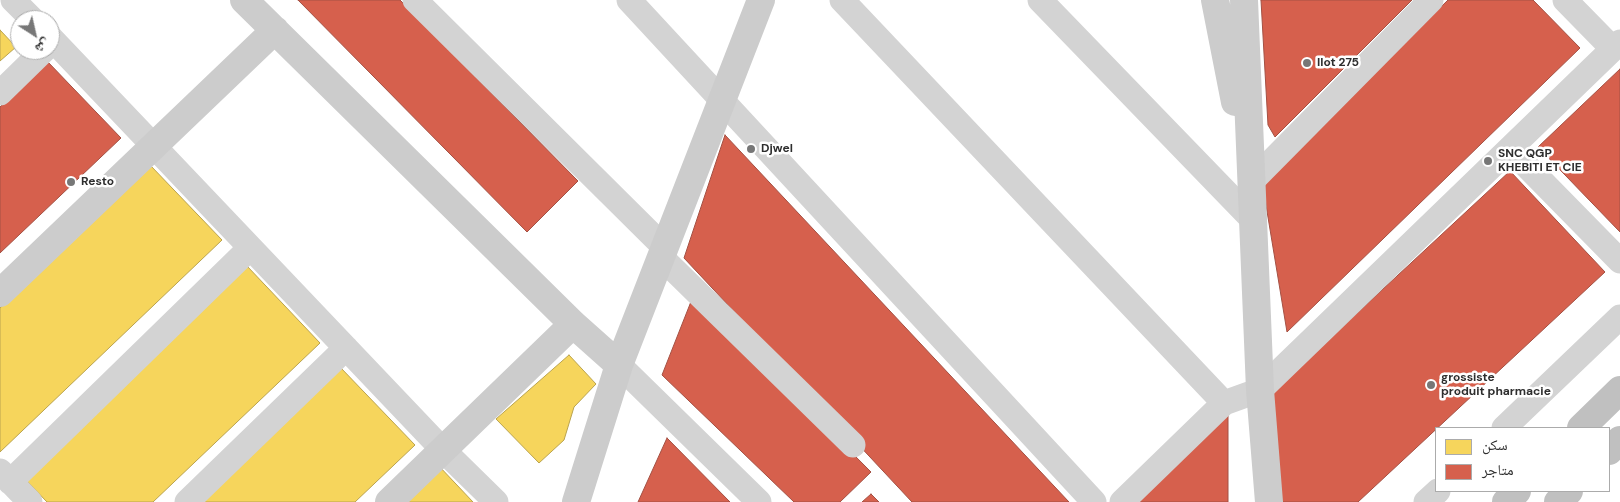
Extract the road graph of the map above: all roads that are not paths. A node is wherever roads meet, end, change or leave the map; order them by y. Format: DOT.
graph roads {
  1 [pos="13,0"];
  2 [pos="244,0"];
  3 [pos="415,0"];
  4 [pos="629,0"];
  5 [pos="761,0"];
  6 [pos="842,0"];
  7 [pos="1040,0"];
  8 [pos="1215,0"];
  9 [pos="1244,0"];
  10 [pos="1432,0"];
  11 [pos="1565,0"];
  12 [pos="23,10"];
  13 [pos="275,30"];
  14 [pos="1616,46"];
  15 [pos="60,54"];
  16 [pos="32,60"];
  17 [pos="0,93"];
  18 [pos="722,100"];
  19 [pos="153,146"];
  20 [pos="1510,149"];
  21 [pos="1251,182"];
  22 [pos="1252,219"];
  23 [pos="250,248"];
  24 [pos="663,252"];
  25 [pos="1620,260"];
  26 [pos="0,293"];
  27 [pos="1620,317"];
  28 [pos="573,324"];
  29 [pos="346,348"];
  30 [pos="619,365"];
  31 [pos="1260,390"];
  32 [pos="1620,390"];
  33 [pos="1224,403"];
  34 [pos="1505,427"];
  35 [pos="1582,427"];
  36 [pos="1620,440"];
  37 [pos="852,445"];
  38 [pos="443,450"];
  39 [pos="1610,450"];
  40 [pos="5,476"];
  41 [pos="1437,492"];
  42 [pos="1516,492"];
  43 [pos="1568,492"];
  44 [pos="30,502"];
  45 [pos="187,502"];
  46 [pos="389,502"];
  47 [pos="496,502"];
  48 [pos="576,502"];
  49 [pos="759,502"];
  50 [pos="1094,502"];
  51 [pos="1122,502"];
  52 [pos="1269,502"];
  53 [pos="1426,502"];
  54 [pos="1506,502"];
  55 [pos="1558,502"];
  1 -- 12 [label="street"];
  2 -- 13 [label="street"];
  3 -- 24 [label="street"];
  4 -- 18 [label="street"];
  5 -- 18 [label="street"];
  6 -- 33 [label="street"];
  7 -- 22 [label="street"];
  8 -- 21 [label="street"];
  9 -- 21 [label="street"];
  10 -- 21 [label="street"];
  11 -- 14 [label="street"];
  13 -- 19 [label="street"];
  13 -- 28 [label="street"];
  14 -- 20 [label="street"];
  15 -- 19 [label="street"];
  16 -- 17 [label="street"];
  18 -- 24 [label="street"];
  18 -- 50 [label="street"];
  19 -- 23 [label="street"];
  19 -- 26 [label="street"];
  20 -- 25 [label="street"];
  20 -- 31 [label="street"];
  21 -- 22 [label="street"];
  22 -- 31 [label="street"];
  23 -- 29 [label="street"];
  23 -- 40 [label="street"];
  24 -- 30 [label="street"];
  24 -- 37 [label="street"];
  27 -- 34 [label="street"];
  28 -- 30 [label="street"];
  28 -- 38 [label="street"];
  29 -- 38 [label="street"];
  29 -- 45 [label="street"];
  30 -- 48 [label="street"];
  30 -- 49 [label="street"];
  31 -- 33 [label="street"];
  31 -- 52 [label="street"];
  32 -- 35 [label="highway"];
  33 -- 51 [label="street"];
  36 -- 39 [label="highway"];
  38 -- 46 [label="street"];
  38 -- 47 [label="street"];
  40 -- 44 [label="street"];
  41 -- 53 [label="street"];
  42 -- 54 [label="highway"];
  43 -- 55 [label="highway"];
}
